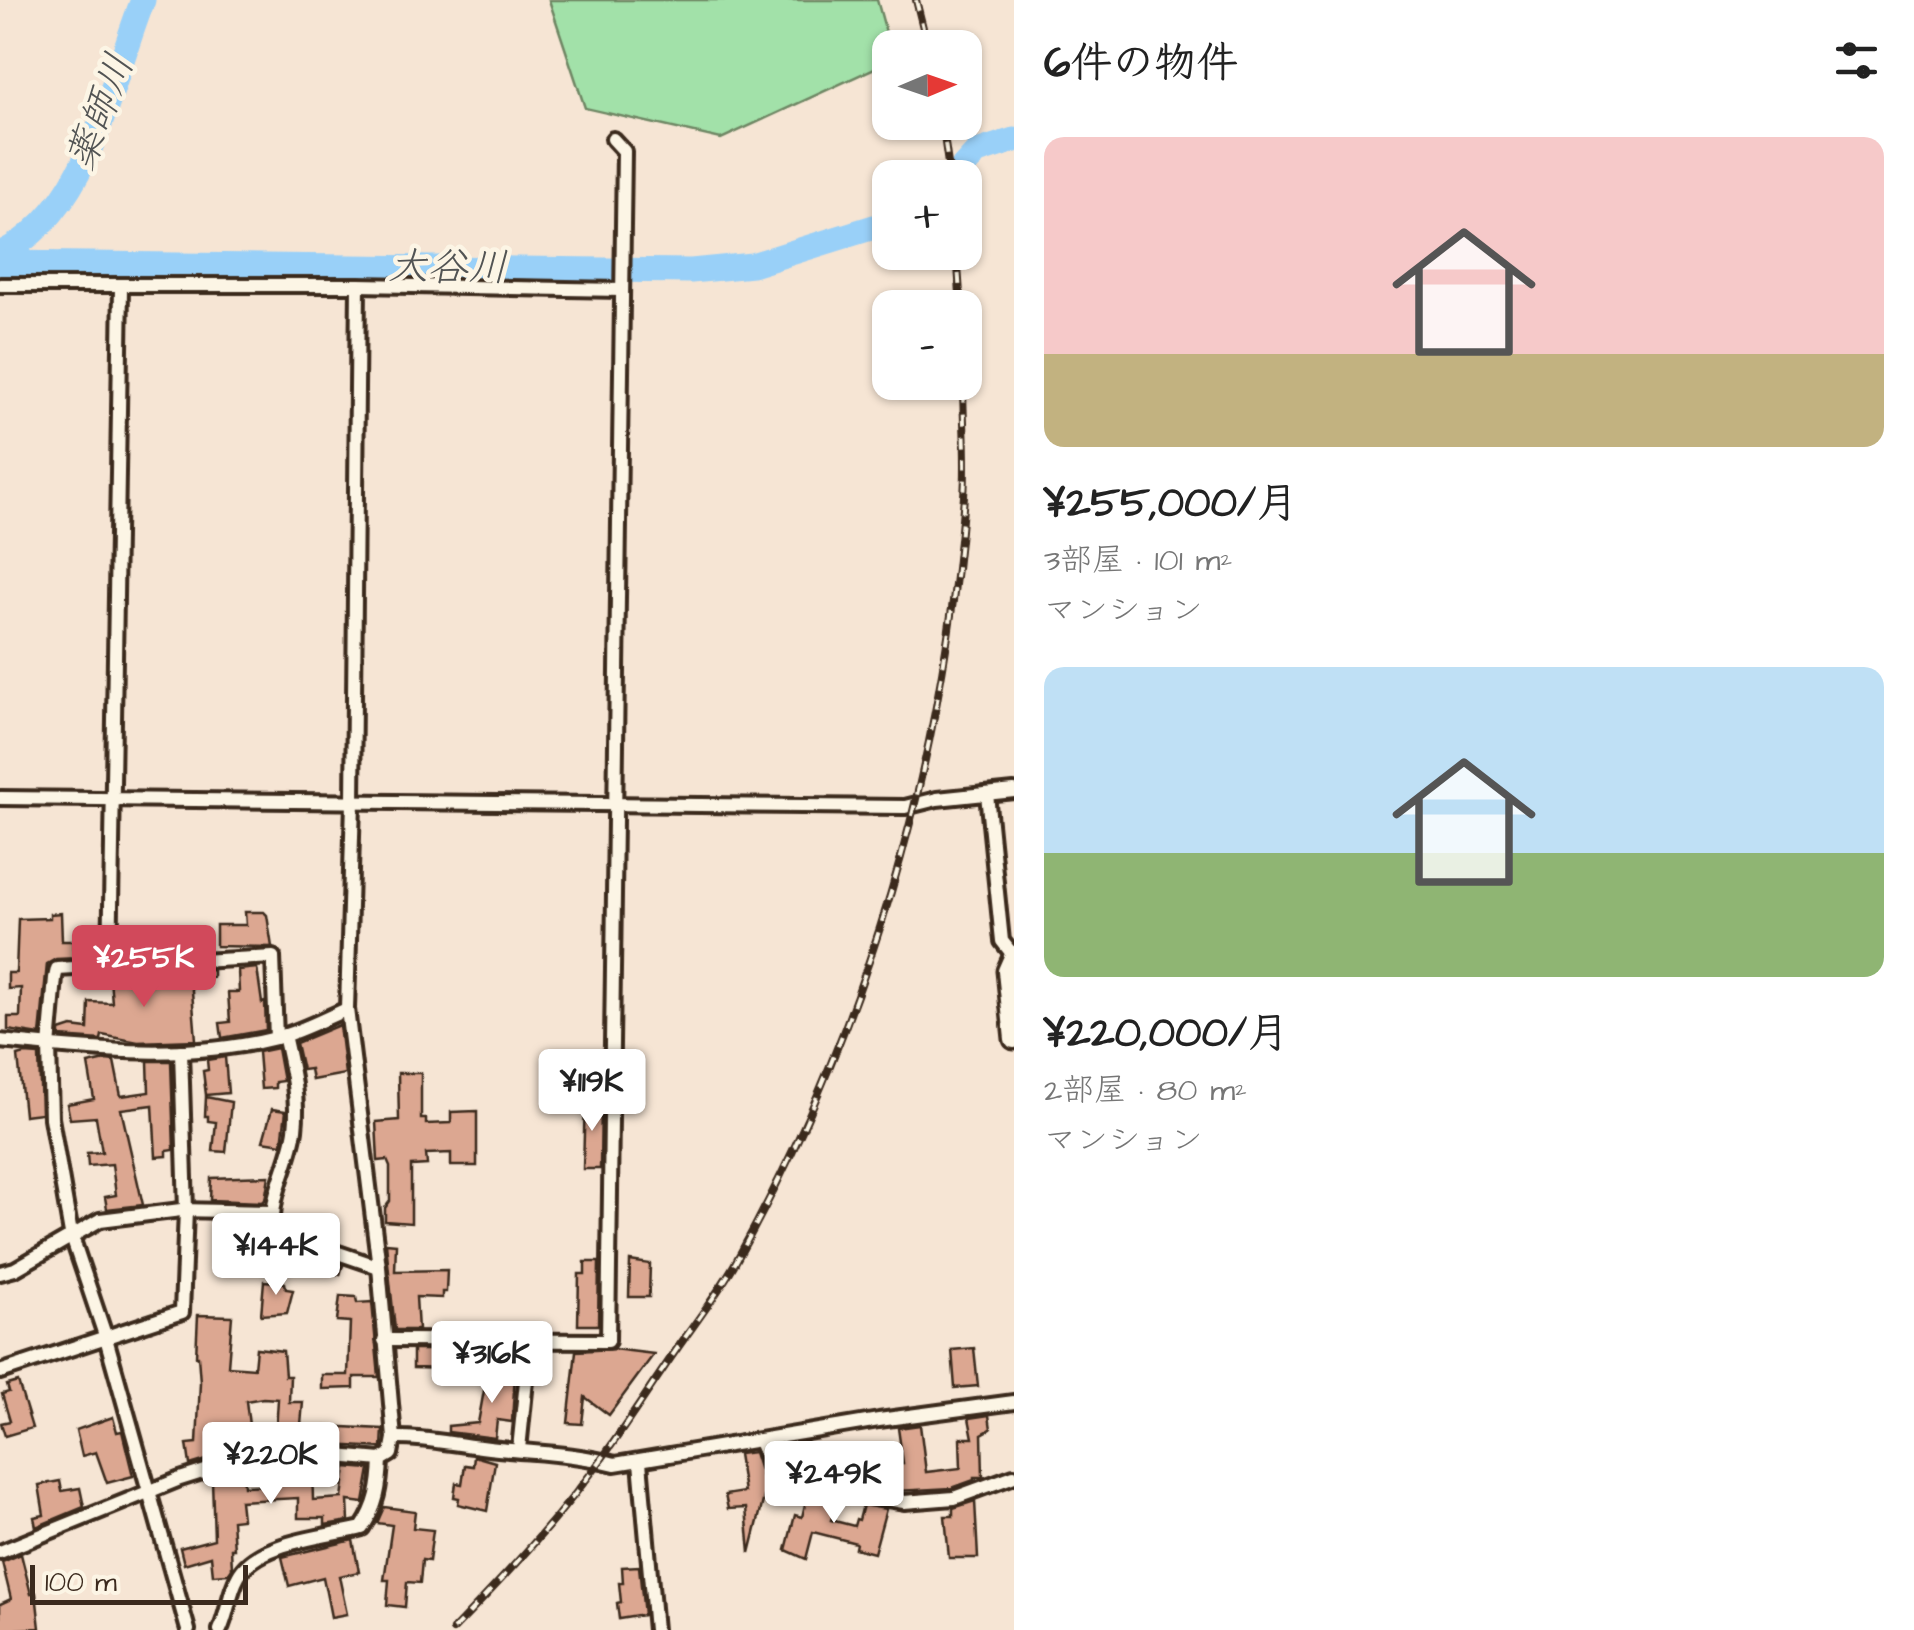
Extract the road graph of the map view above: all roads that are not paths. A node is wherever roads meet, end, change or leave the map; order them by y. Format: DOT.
graph roads {
  1 [pos="612,139"];
  2 [pos="0,284"];
  3 [pos="358,285"];
  4 [pos="121,287"];
  5 [pos="622,287"];
  6 [pos="1014,792"];
  7 [pos="987,794"];
  8 [pos="0,798"];
  9 [pos="114,800"];
  10 [pos="353,802"];
  11 [pos="616,802"];
  12 [pos="1013,955"];
  13 [pos="110,968"];
  14 [pos="347,1009"];
  15 [pos="280,1036"];
  16 [pos="1014,1039"];
  17 [pos="0,1040"];
  18 [pos="49,1047"];
  19 [pos="180,1051"];
  20 [pos="186,1210"];
  21 [pos="271,1212"];
  22 [pos="71,1234"];
  23 [pos="379,1267"];
  24 [pos="0,1273"];
  25 [pos="106,1338"];
  26 [pos="384,1340"];
  27 [pos="530,1342"];
  28 [pos="0,1372"];
  29 [pos="1014,1402"];
  30 [pos="394,1438"];
  31 [pos="760,1441"];
  32 [pos="518,1449"];
  33 [pos="381,1460"];
  34 [pos="640,1462"];
  35 [pos="1014,1476"];
  36 [pos="149,1492"];
  37 [pos="0,1552"];
  38 [pos="188,1630"];
  39 [pos="220,1630"];
  40 [pos="656,1630"];
  1 -- 5 [label="street"];
  2 -- 4 [label="street"];
  3 -- 4 [label="street"];
  3 -- 5 [label="street"];
  3 -- 10 [label="street"];
  4 -- 9 [label="street"];
  5 -- 11 [label="street"];
  6 -- 7 [label="street"];
  7 -- 11 [label="street"];
  7 -- 12 [label="street"];
  8 -- 9 [label="street"];
  9 -- 10 [label="street"];
  9 -- 13 [label="street"];
  10 -- 11 [label="street"];
  10 -- 14 [label="street"];
  11 -- 27 [label="street"];
  12 -- 16 [label="main road"];
  13 -- 15 [label="street"];
  13 -- 18 [label="street"];
  14 -- 15 [label="street"];
  14 -- 23 [label="street"];
  15 -- 19 [label="street"];
  15 -- 21 [label="street"];
  17 -- 18 [label="street"];
  18 -- 19 [label="street"];
  18 -- 22 [label="street"];
  19 -- 20 [label="street"];
  20 -- 21 [label="street"];
  20 -- 22 [label="street"];
  20 -- 25 [label="street"];
  21 -- 23 [label="street"];
  22 -- 24 [label="street"];
  22 -- 25 [label="street"];
  23 -- 26 [label="street"];
  25 -- 28 [label="street"];
  25 -- 36 [label="street"];
  26 -- 27 [label="street"];
  26 -- 30 [label="street"];
  27 -- 32 [label="street"];
  29 -- 31 [label="street"];
  30 -- 32 [label="street"];
  30 -- 33 [label="street"];
  31 -- 34 [label="street"];
  31 -- 35 [label="street"];
  32 -- 34 [label="street"];
  33 -- 36 [label="street"];
  33 -- 39 [label="street"];
  34 -- 40 [label="street"];
  36 -- 37 [label="street"];
  36 -- 38 [label="street"];
}
